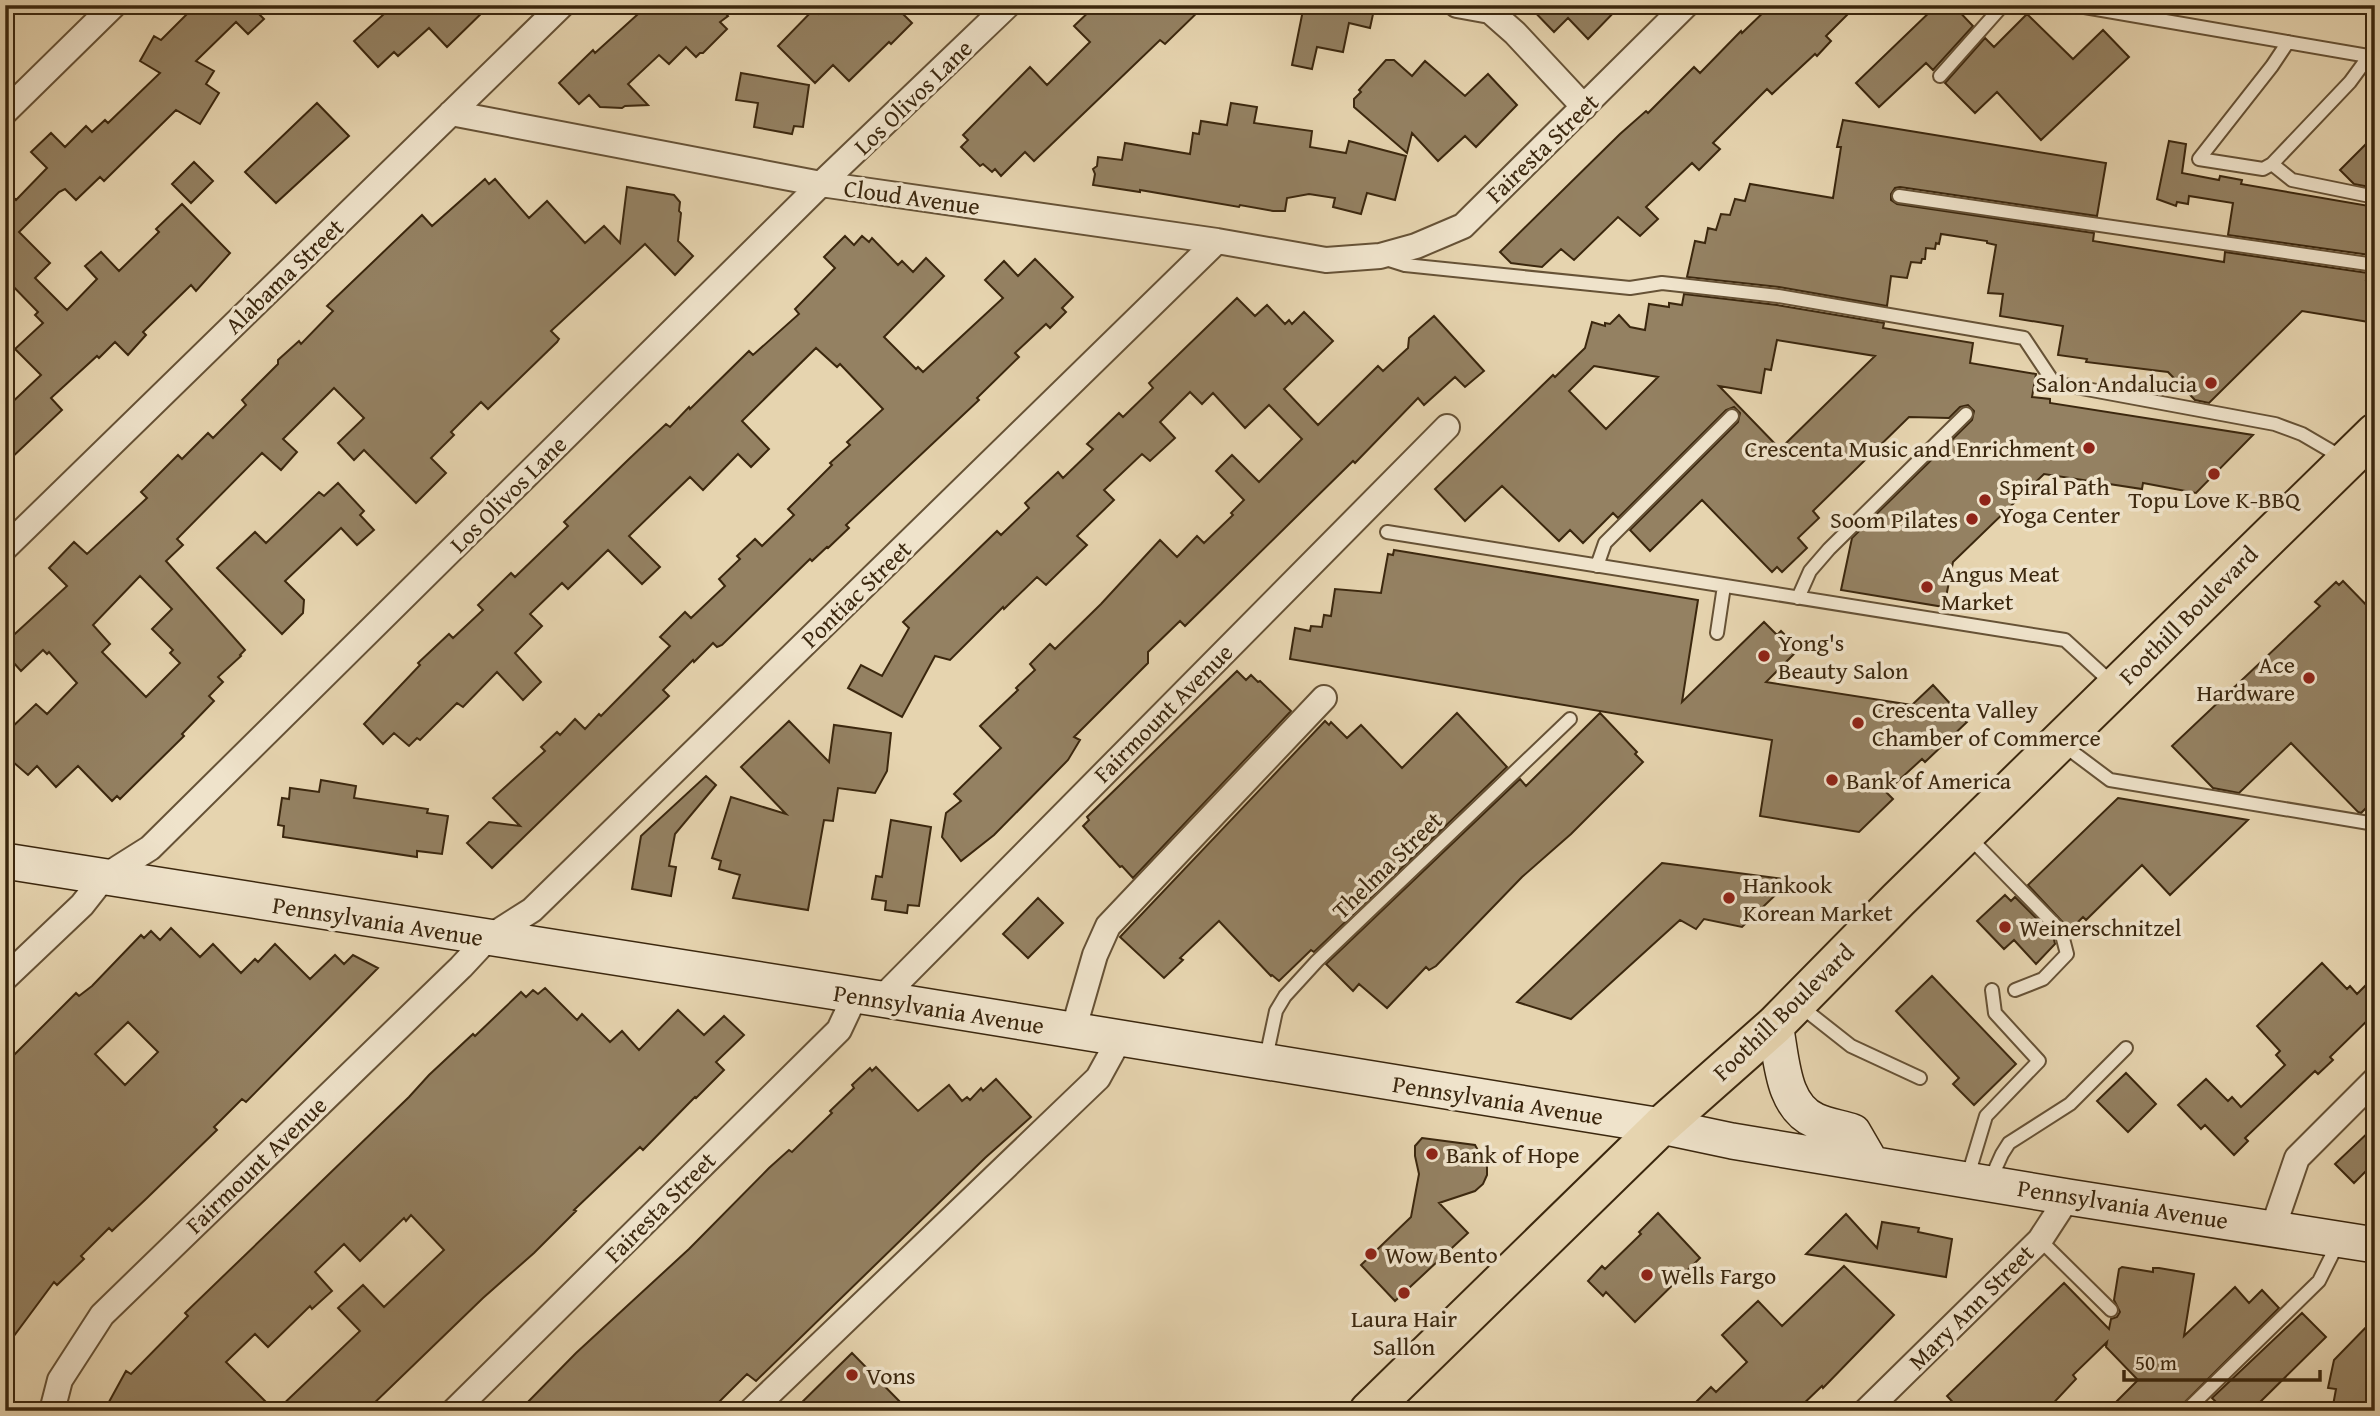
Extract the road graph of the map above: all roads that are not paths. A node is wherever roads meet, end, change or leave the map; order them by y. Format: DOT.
graph roads {
  1 [pos="114,5"];
  2 [pos="562,5"];
  3 [pos="1008,5"];
  4 [pos="1457,5"];
  5 [pos="1686,5"];
  6 [pos="2003,5"];
  7 [pos="2073,5"];
  8 [pos="2288,42"];
  9 [pos="2372,56"];
  10 [pos="1940,76"];
  11 [pos="1584,107"];
  12 [pos="5,112"];
  13 [pos="451,113"];
  14 [pos="2272,164"];
  15 [pos="821,184"];
  16 [pos="1899,197"];
  17 [pos="2375,197"];
  18 [pos="1217,241"];
  19 [pos="1377,257"];
  20 [pos="2375,265"];
  21 [pos="1966,414"];
  22 [pos="1732,416"];
  23 [pos="1447,427"];
  24 [pos="2375,433"];
  25 [pos="2347,460"];
  26 [pos="1387,532"];
  27 [pos="5,548"];
  28 [pos="1597,566"];
  29 [pos="1724,586"];
  30 [pos="1798,598"];
  31 [pos="1717,633"];
  32 [pos="2116,687"];
  33 [pos="1324,698"];
  34 [pos="1570,719"];
  35 [pos="2060,743"];
  36 [pos="2375,824"];
  37 [pos="1966,835"];
  38 [pos="5,861"];
  39 [pos="104,877"];
  40 [pos="488,938"];
  41 [pos="5,978"];
  42 [pos="1992,990"];
  43 [pos="2015,990"];
  44 [pos="868,997"];
  45 [pos="1785,1014"];
  46 [pos="1073,1031"];
  47 [pos="1120,1038"];
  48 [pos="2126,1048"];
  49 [pos="1265,1062"];
  50 [pos="1920,1078"];
  51 [pos="2375,1080"];
  52 [pos="1661,1126"];
  53 [pos="1871,1163"];
  54 [pos="1978,1181"];
  55 [pos="2068,1197"];
  56 [pos="2273,1228"];
  57 [pos="2340,1239"];
  58 [pos="2040,1240"];
  59 [pos="2375,1245"];
  60 [pos="2111,1310"];
  61 [pos="52,1411"];
  62 [pos="454,1411"];
  63 [pos="751,1411"];
  64 [pos="1369,1411"];
  65 [pos="1866,1411"];
  66 [pos="2186,1411"];
  1 -- 12 [label="street"];
  2 -- 13 [label="street, Alabama Street"];
  3 -- 15 [label="street, Los Olivos Lane"];
  4 -- 11 [label="street"];
  5 -- 11 [label="street, Fairesta Street"];
  6 -- 10 [label="lane"];
  7 -- 8 [label="lane"];
  8 -- 9 [label="lane"];
  8 -- 14 [label="lane"];
  9 -- 14 [label="lane"];
  11 -- 19 [label="street, Fairesta Street"];
  13 -- 15 [label="street, Cloud Avenue"];
  13 -- 27 [label="street, Alabama Street"];
  14 -- 17 [label="lane"];
  15 -- 18 [label="street, Cloud Avenue"];
  15 -- 39 [label="street, Los Olivos Lane"];
  16 -- 20 [label="lane"];
  18 -- 19 [label="street, Cloud Avenue"];
  18 -- 40 [label="street, Pontiac Street"];
  19 -- 25 [label="lane"];
  21 -- 30 [label="lane"];
  22 -- 28 [label="lane"];
  23 -- 44 [label="street, Fairmount Avenue"];
  24 -- 25 [label="main road, Foothill Boulevard"];
  25 -- 32 [label="main road, Foothill Boulevard"];
  26 -- 28 [label="lane"];
  28 -- 29 [label="lane"];
  29 -- 30 [label="lane"];
  29 -- 31 [label="lane"];
  30 -- 32 [label="lane"];
  32 -- 35 [label="main road, Foothill Boulevard"];
  33 -- 46 [label="street"];
  34 -- 49 [label="lane, Thelma Street"];
  35 -- 36 [label="lane"];
  35 -- 37 [label="main road, Foothill Boulevard"];
  37 -- 43 [label="lane"];
  37 -- 45 [label="main road, Foothill Boulevard"];
  38 -- 39 [label="main road, Pennsylvania Avenue"];
  39 -- 40 [label="main road, Pennsylvania Avenue"];
  39 -- 41 [label="street, Los Olivos Lane"];
  40 -- 44 [label="main road, Pennsylvania Avenue"];
  40 -- 61 [label="street, Fairmount Avenue"];
  42 -- 54 [label="lane"];
  44 -- 46 [label="main road, Pennsylvania Avenue"];
  44 -- 62 [label="street, Fairesta Street"];
  45 -- 50 [label="lane"];
  45 -- 52 [label="main road, Foothill Boulevard"];
  45 -- 53 [label="main road"];
  46 -- 47 [label="main road, Pennsylvania Avenue"];
  47 -- 49 [label="main road, Pennsylvania Avenue"];
  47 -- 63 [label="street"];
  48 -- 54 [label="lane"];
  49 -- 52 [label="main road, Pennsylvania Avenue"];
  51 -- 56 [label="street"];
  52 -- 53 [label="main road, Pennsylvania Avenue"];
  52 -- 64 [label="main road, Foothill Boulevard"];
  53 -- 54 [label="main road, Pennsylvania Avenue"];
  54 -- 55 [label="main road, Pennsylvania Avenue"];
  55 -- 56 [label="main road, Pennsylvania Avenue"];
  55 -- 58 [label="street, Mary Ann Street"];
  56 -- 57 [label="main road, Pennsylvania Avenue"];
  57 -- 59 [label="main road, Pennsylvania Avenue"];
  57 -- 66 [label="lane"];
  58 -- 60 [label="lane"];
  58 -- 65 [label="street, Mary Ann Street"];
}
